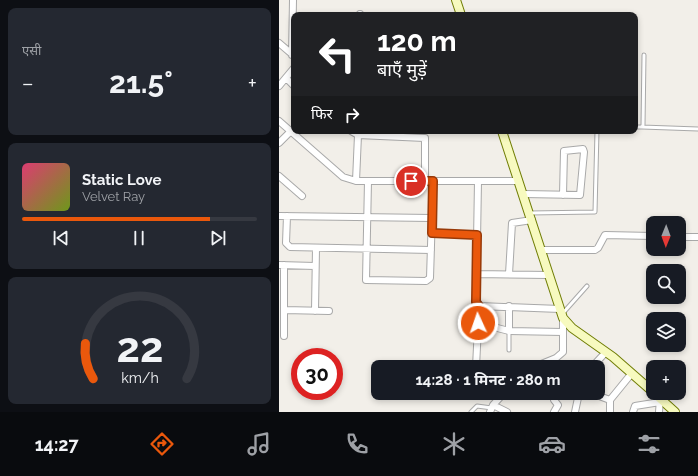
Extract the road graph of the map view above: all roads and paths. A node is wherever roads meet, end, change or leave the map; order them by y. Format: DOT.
graph roads {
  1 [pos="293,0"];
  2 [pos="456,0"];
  3 [pos="293,12"];
  4 [pos="460,12"];
  5 [pos="279,43"];
  6 [pos="291,54"];
  7 [pos="644,55"];
  8 [pos="291,72"];
  9 [pos="286,78"];
  10 [pos="291,83"];
  11 [pos="279,86"];
  12 [pos="279,121"];
  13 [pos="641,127"];
  14 [pos="698,129"];
  15 [pos="290,132"];
  16 [pos="292,134"];
  17 [pos="358,134"];
  18 [pos="371,134"];
  19 [pos="503,134"];
  20 [pos="597,134"];
  21 [pos="279,143"];
  22 [pos="279,176"];
  23 [pos="356,181"];
  24 [pos="368,181"];
  25 [pos="425,181"];
  26 [pos="433,181"];
  27 [pos="478,181"];
  28 [pos="519,181"];
  29 [pos="524,194"];
  30 [pos="563,195"];
  31 [pos="302,196"];
  32 [pos="279,216"];
  33 [pos="287,216"];
  34 [pos="367,217"];
  35 [pos="531,217"];
  36 [pos="432,218"];
  37 [pos="432,233"];
  38 [pos="477,235"];
  39 [pos="646,236"];
  40 [pos="686,237"];
  41 [pos="698,238"];
  42 [pos="316,248"];
  43 [pos="365,249"];
  44 [pos="431,250"];
  45 [pos="541,250"];
  46 [pos="282,265"];
  47 [pos="315,266"];
  48 [pos="476,274"];
  49 [pos="509,274"];
  50 [pos="549,275"];
  51 [pos="587,286"];
  52 [pos="479,306"];
  53 [pos="509,306"];
  54 [pos="284,310"];
  55 [pos="315,311"];
  56 [pos="329,311"];
  57 [pos="562,314"];
  58 [pos="478,323"];
  59 [pos="509,331"];
  60 [pos="563,332"];
  61 [pos="284,336"];
  62 [pos="509,350"];
  63 [pos="606,352"];
  64 [pos="476,360"];
  65 [pos="551,360"];
  66 [pos="599,360"];
  67 [pos="632,373"];
  68 [pos="646,386"];
  69 [pos="605,398"];
  70 [pos="498,400"];
  71 [pos="554,400"];
  72 [pos="578,400"];
  73 [pos="610,400"];
  74 [pos="660,400"];
  75 [pos="492,408"];
  76 [pos="471,412"];
  77 [pos="507,412"];
  78 [pos="554,412"];
  79 [pos="575,412"];
  80 [pos="610,412"];
  81 [pos="633,412"];
  82 [pos="659,412"];
  83 [pos="675,412"];
  1 -- 3 [label="street"];
  2 -- 4 [label="street"];
  5 -- 6 [label="street"];
  7 -- 13 [label="lane"];
  8 -- 9 [label="street"];
  9 -- 10 [label="street"];
  9 -- 11 [label="street"];
  12 -- 15 [label="street"];
  13 -- 14 [label="lane"];
  15 -- 21 [label="street"];
  16 -- 23 [label="street"];
  17 -- 23 [label="street"];
  18 -- 25 [label="street"];
  19 -- 28 [label="street"];
  20 -- 35 [label="lane"];
  22 -- 31 [label="street"];
  23 -- 24 [label="street"];
  24 -- 25 [label="street"];
  24 -- 34 [label="street"];
  25 -- 26 [label="street"];
  26 -- 27 [label="street"];
  26 -- 36 [label="street"];
  27 -- 28 [label="street"];
  27 -- 38 [label="street"];
  28 -- 29 [label="street"];
  29 -- 30 [label="street"];
  29 -- 35 [label="street"];
  30 -- 30 [label="street"];
  32 -- 33 [label="street"];
  33 -- 34 [label="street"];
  33 -- 42 [label="street"];
  34 -- 36 [label="street"];
  34 -- 43 [label="street"];
  35 -- 45 [label="street"];
  35 -- 49 [label="street"];
  36 -- 37 [label="street"];
  37 -- 38 [label="street"];
  37 -- 44 [label="street"];
  38 -- 48 [label="street"];
  39 -- 45 [label="street"];
  40 -- 41 [label="street"];
  42 -- 43 [label="street"];
  42 -- 47 [label="street"];
  43 -- 44 [label="street"];
  43 -- 44 [label="street"];
  45 -- 50 [label="street"];
  46 -- 47 [label="street"];
  46 -- 54 [label="street"];
  47 -- 55 [label="street"];
  48 -- 49 [label="street"];
  48 -- 52 [label="street"];
  49 -- 50 [label="street"];
  50 -- 57 [label="street"];
  51 -- 57 [label="lane"];
  52 -- 53 [label="street"];
  52 -- 58 [label="street"];
  53 -- 57 [label="street"];
  53 -- 59 [label="street"];
  54 -- 55 [label="street"];
  54 -- 61 [label="street"];
  55 -- 56 [label="street"];
  57 -- 60 [label="street"];
  57 -- 63 [label="street"];
  58 -- 59 [label="street"];
  58 -- 64 [label="street"];
  59 -- 60 [label="street"];
  59 -- 62 [label="lane"];
  60 -- 65 [label="street"];
  63 -- 66 [label="street"];
  63 -- 67 [label="street"];
  67 -- 68 [label="street"];
  67 -- 73 [label="street"];
  69 -- 73 [label="street"];
  70 -- 75 [label="street"];
  71 -- 78 [label="street"];
  72 -- 79 [label="street"];
  73 -- 80 [label="street"];
  74 -- 81 [label="street"];
  74 -- 82 [label="street"];
  74 -- 83 [label="street"];
  75 -- 76 [label="lane"];
  75 -- 77 [label="street"];
}
